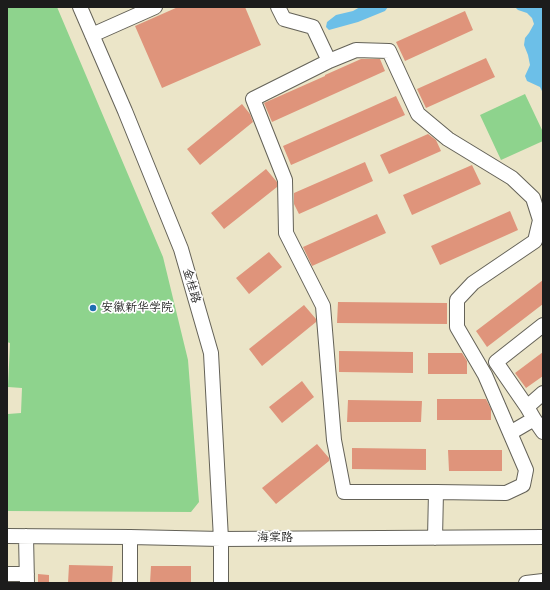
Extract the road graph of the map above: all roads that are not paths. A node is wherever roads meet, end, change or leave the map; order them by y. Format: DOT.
graph roads {
  1 [pos="80,7"];
  2 [pos="155,7"];
  3 [pos="278,7"];
  4 [pos="92,34"];
  5 [pos="330,61"];
  6 [pos="543,325"];
  7 [pos="543,393"];
  8 [pos="527,406"];
  9 [pos="534,419"];
  10 [pos="543,432"];
  11 [pos="510,433"];
  12 [pos="436,492"];
  13 [pos="7,536"];
  14 [pos="26,536"];
  15 [pos="130,536"];
  16 [pos="543,537"];
  17 [pos="221,538"];
  18 [pos="435,538"];
  19 [pos="7,574"];
  20 [pos="27,579"];
  21 [pos="543,581"];
  22 [pos="130,583"];
  23 [pos="221,583"];
  24 [pos="526,583"];
  1 -- 4 [label="street, 金桂路"];
  2 -- 4 [label="street"];
  3 -- 5 [label="street"];
  4 -- 17 [label="street, 金桂路"];
  5 -- 11 [label="street"];
  5 -- 12 [label="street"];
  6 -- 8 [label="street"];
  7 -- 8 [label="street"];
  8 -- 9 [label="street"];
  9 -- 10 [label="street"];
  9 -- 11 [label="street"];
  11 -- 12 [label="street"];
  12 -- 18 [label="street"];
  13 -- 14 [label="street, 海棠路"];
  14 -- 15 [label="street, 海棠路"];
  14 -- 20 [label="street"];
  15 -- 17 [label="street, 海棠路"];
  15 -- 22 [label="street"];
  16 -- 18 [label="street, 海棠路"];
  17 -- 18 [label="street, 海棠路"];
  17 -- 23 [label="street, 金桂路"];
  19 -- 20 [label="street"];
  21 -- 24 [label="street"];
}
